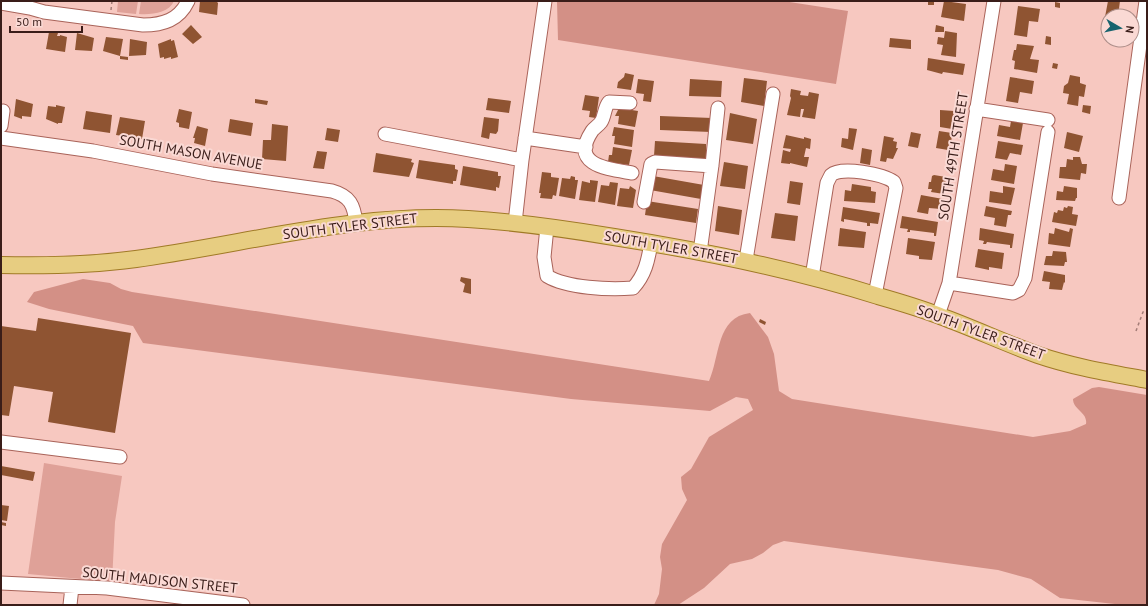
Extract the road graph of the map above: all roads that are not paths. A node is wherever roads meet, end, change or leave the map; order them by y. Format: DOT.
graph roads {
  1 [pos="188,1"];
  2 [pos="545,1"];
  3 [pos="994,1"];
  4 [pos="1146,1"];
  5 [pos="1,4"];
  6 [pos="1,11"];
  7 [pos="41,12"];
  8 [pos="773,94"];
  9 [pos="630,103"];
  10 [pos="718,108"];
  11 [pos="976,109"];
  12 [pos="3,111"];
  13 [pos="1,126"];
  14 [pos="385,134"];
  15 [pos="1,138"];
  16 [pos="525,138"];
  17 [pos="586,147"];
  18 [pos="522,160"];
  19 [pos="712,166"];
  20 [pos="632,173"];
  21 [pos="1118,198"];
  22 [pos="644,202"];
  23 [pos="356,223"];
  24 [pos="515,223"];
  25 [pos="547,227"];
  26 [pos="651,243"];
  27 [pos="700,252"];
  28 [pos="746,260"];
  29 [pos="1,265"];
  30 [pos="812,277"];
  31 [pos="949,283"];
  32 [pos="875,295"];
  33 [pos="938,315"];
  34 [pos="1147,380"];
  35 [pos="1,442"];
  36 [pos="120,456"];
  37 [pos="1,583"];
  38 [pos="72,587"];
  39 [pos="70,605"];
  40 [pos="243,605"];
  1 -- 7 [label="street"];
  2 -- 16 [label="street"];
  3 -- 11 [label="street, SOUTH 49TH STREET"];
  4 -- 21 [label="street"];
  5 -- 7 [label="street"];
  6 -- 7 [label="street"];
  8 -- 28 [label="street, SOUTH TYLER STREET"];
  9 -- 17 [label="street"];
  10 -- 19 [label="street"];
  11 -- 31 [label="street, SOUTH 49TH STREET"];
  11 -- 31 [label="street"];
  12 -- 13 [label="street"];
  14 -- 18 [label="street"];
  15 -- 23 [label="street, SOUTH MASON AVENUE"];
  16 -- 17 [label="street"];
  16 -- 18 [label="street"];
  17 -- 20 [label="street"];
  18 -- 24 [label="street"];
  19 -- 22 [label="street"];
  19 -- 27 [label="street"];
  23 -- 24 [label="main road, SOUTH TYLER STREET"];
  23 -- 29 [label="main road, SOUTH TYLER STREET"];
  24 -- 25 [label="main road, SOUTH TYLER STREET"];
  25 -- 26 [label="main road, SOUTH TYLER STREET"];
  25 -- 26 [label="street"];
  26 -- 27 [label="main road, SOUTH TYLER STREET"];
  27 -- 28 [label="main road, SOUTH TYLER STREET"];
  28 -- 30 [label="main road, SOUTH TYLER STREET"];
  30 -- 32 [label="main road, SOUTH TYLER STREET"];
  30 -- 32 [label="street"];
  31 -- 33 [label="street, SOUTH 49TH STREET"];
  32 -- 33 [label="main road, SOUTH TYLER STREET"];
  33 -- 34 [label="main road, SOUTH TYLER STREET"];
  35 -- 36 [label="street"];
  37 -- 38 [label="street, SOUTH MADISON STREET"];
  38 -- 39 [label="street"];
  38 -- 40 [label="street, SOUTH MADISON STREET"];
}
